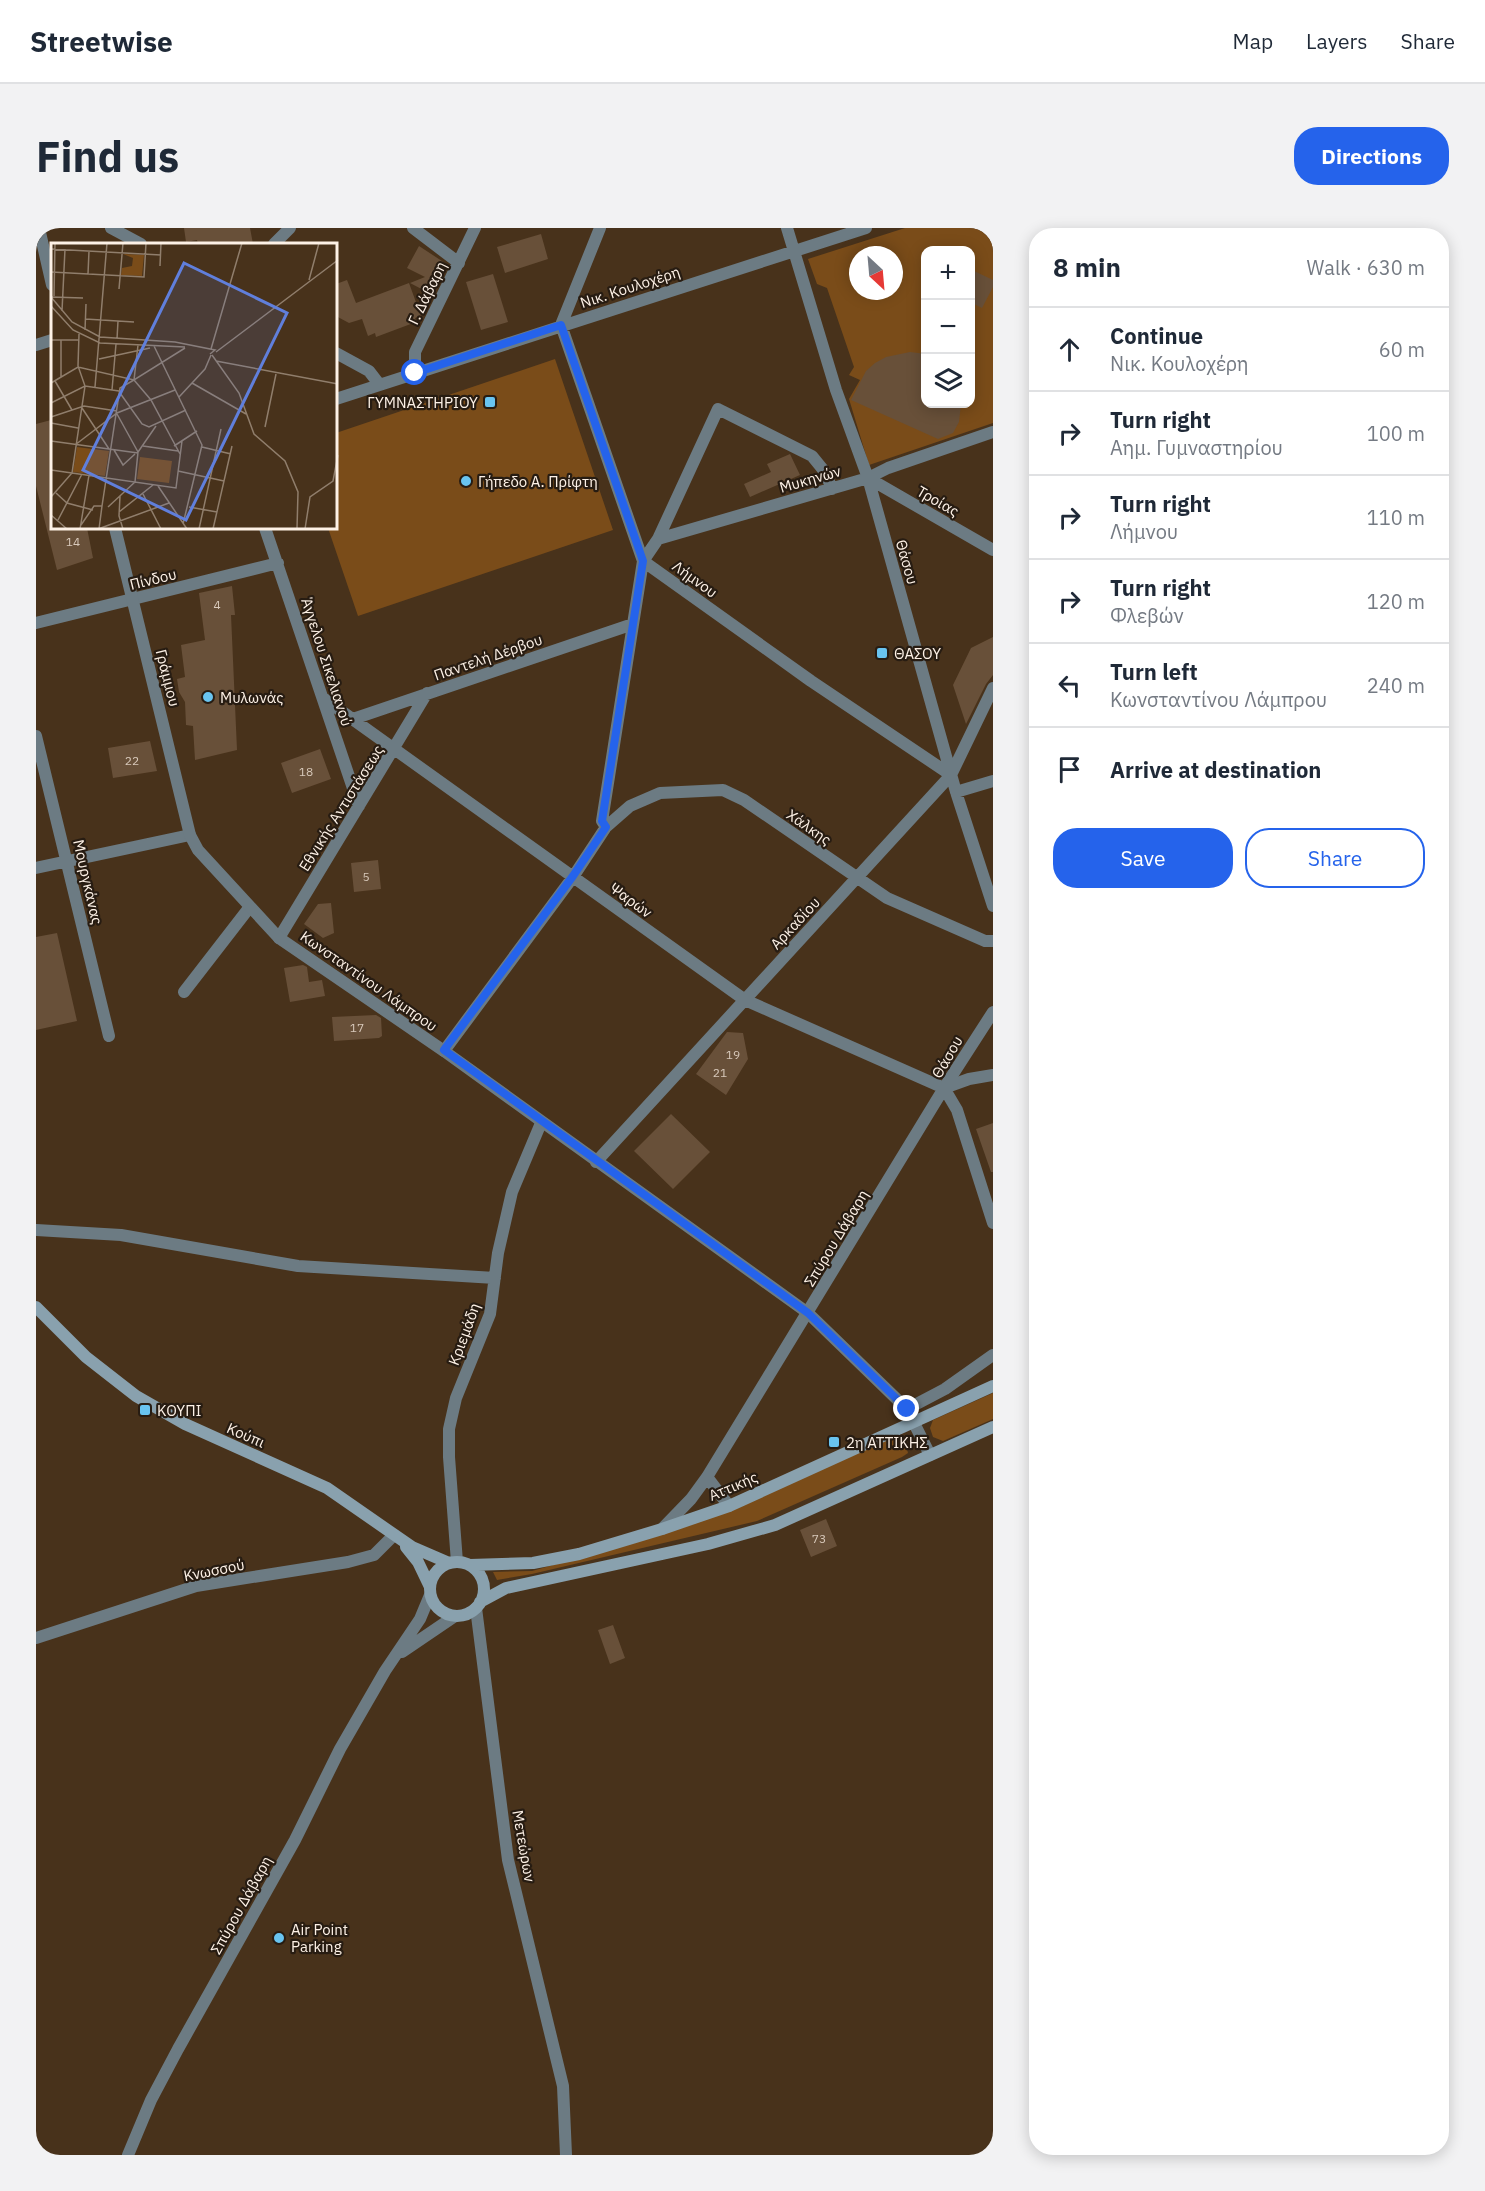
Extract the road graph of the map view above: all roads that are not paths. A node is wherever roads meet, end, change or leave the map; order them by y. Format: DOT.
graph roads {
  1 [pos="39,228"];
  2 [pos="111,228"];
  3 [pos="290,228"];
  4 [pos="413,228"];
  5 [pos="475,228"];
  6 [pos="600,228"];
  7 [pos="787,228"];
  8 [pos="866,228"];
  9 [pos="139,243"];
  10 [pos="275,243"];
  11 [pos="794,250"];
  12 [pos="459,263"];
  13 [pos="51,281"];
  14 [pos="561,325"];
  15 [pos="51,340"];
  16 [pos="36,345"];
  17 [pos="338,354"];
  18 [pos="415,373"];
  19 [pos="379,384"];
  20 [pos="338,398"];
  21 [pos="993,432"];
  22 [pos="868,478"];
  23 [pos="832,489"];
  24 [pos="116,530"];
  25 [pos="266,530"];
  26 [pos="658,539"];
  27 [pos="993,550"];
  28 [pos="643,561"];
  29 [pos="278,563"];
  30 [pos="133,599"];
  31 [pos="36,623"];
  32 [pos="633,624"];
  33 [pos="993,688"];
  34 [pos="427,693"];
  35 [pos="323,698"];
  36 [pos="353,719"];
  37 [pos="36,736"];
  38 [pos="395,748"];
  39 [pos="951,775"];
  40 [pos="993,781"];
  41 [pos="956,792"];
  42 [pos="359,806"];
  43 [pos="606,827"];
  44 [pos="190,835"];
  45 [pos="68,861"];
  46 [pos="36,868"];
  47 [pos="573,876"];
  48 [pos="857,878"];
  49 [pos="993,906"];
  50 [pos="249,908"];
  51 [pos="279,938"];
  52 [pos="993,940"];
  53 [pos="184,992"];
  54 [pos="745,1000"];
  55 [pos="993,1011"];
  56 [pos="109,1036"];
  57 [pos="444,1050"];
  58 [pos="993,1075"];
  59 [pos="944,1088"];
  60 [pos="541,1123"];
  61 [pos="596,1162"];
  62 [pos="993,1223"];
  63 [pos="36,1230"];
  64 [pos="495,1278"];
  65 [pos="36,1307"];
  66 [pos="808,1313"];
  67 [pos="993,1354"];
  68 [pos="993,1386"];
  69 [pos="907,1409"];
  70 [pos="914,1422"];
  71 [pos="993,1427"];
  72 [pos="930,1455"];
  73 [pos="707,1477"];
  74 [pos="729,1506"];
  75 [pos="662,1529"];
  76 [pos="394,1535"];
  77 [pos="453,1562"];
  78 [pos="470,1565"];
  79 [pos="430,1591"];
  80 [pos="478,1605"];
  81 [pos="455,1616"];
  82 [pos="36,1638"];
  83 [pos="385,1671"];
  84 [pos="128,2155"];
  85 [pos="566,2155"];
  1 -- 13 [label="street"];
  2 -- 9 [label="street"];
  3 -- 10 [label="street"];
  4 -- 12 [label="street"];
  5 -- 12 [label="street, Γ. Δάβαρη"];
  6 -- 14 [label="street"];
  7 -- 11 [label="street, Θάσου"];
  8 -- 11 [label="street, Νικ. Κουλοχέρη"];
  11 -- 14 [label="street, Νικ. Κουλοχέρη"];
  11 -- 22 [label="street, Θάσου"];
  12 -- 18 [label="street, Γ. Δάβαρη"];
  14 -- 18 [label="street, Νικ. Κουλοχέρη"];
  14 -- 28 [label="street"];
  15 -- 16 [label="street"];
  17 -- 19 [label="street"];
  18 -- 19 [label="street, Νικ. Κουλοχέρη"];
  19 -- 20 [label="street, Νικ. Κουλοχέρη"];
  21 -- 22 [label="street, Μυκηνών"];
  22 -- 23 [label="street, Μυκηνών"];
  22 -- 27 [label="street, Τροίας"];
  22 -- 39 [label="street, Θάσου"];
  23 -- 26 [label="street, Μυκηνών"];
  23 -- 26 [label="street"];
  24 -- 30 [label="street, Γράμμου"];
  25 -- 29 [label="street, Άγγελου Σικελιανού"];
  26 -- 28 [label="street"];
  28 -- 32 [label="street"];
  28 -- 39 [label="street, Λήμνου"];
  29 -- 30 [label="street, Πίνδου"];
  29 -- 35 [label="street, Άγγελου Σικελιανού"];
  30 -- 31 [label="street, Πίνδου"];
  30 -- 44 [label="street, Γράμμου"];
  32 -- 34 [label="street, Παντελή Δέρβου"];
  32 -- 43 [label="street"];
  33 -- 39 [label="street, Αρκαδίου"];
  34 -- 36 [label="street, Παντελή Δέρβου"];
  34 -- 38 [label="street, Εθνικής Αντιστάσεως"];
  35 -- 36 [label="street, Ψαρών"];
  35 -- 42 [label="street, Άγγελου Σικελιανού"];
  36 -- 38 [label="street, Ψαρών"];
  37 -- 45 [label="street, Μουργκάνας"];
  38 -- 42 [label="street, Εθνικής Αντιστάσεως"];
  38 -- 47 [label="street, Ψαρών"];
  39 -- 41 [label="street, Θάσου"];
  39 -- 48 [label="street, Αρκαδίου"];
  40 -- 41 [label="street"];
  41 -- 49 [label="street, Θάσου"];
  42 -- 51 [label="street, Εθνικής Αντιστάσεως"];
  43 -- 47 [label="street, Χάλκης"];
  43 -- 48 [label="street, Χάλκης"];
  44 -- 45 [label="street"];
  44 -- 50 [label="street, Κωνσταντίνου Λάμπρου"];
  45 -- 46 [label="street"];
  45 -- 56 [label="street, Μουργκάνας"];
  47 -- 54 [label="street, Ψαρών"];
  47 -- 57 [label="street, Χάλκης"];
  48 -- 52 [label="street, Χάλκης"];
  48 -- 54 [label="street, Αρκαδίου"];
  50 -- 51 [label="street, Κωνσταντίνου Λάμπρου"];
  50 -- 53 [label="street"];
  51 -- 57 [label="street, Κωνσταντίνου Λάμπρου"];
  54 -- 59 [label="street, Ψαρών"];
  54 -- 61 [label="street, Αρκαδίου"];
  55 -- 59 [label="street, Θάσου"];
  57 -- 60 [label="street, Κωνσταντίνου Λάμπρου"];
  58 -- 59 [label="street"];
  59 -- 62 [label="street, Θάσου"];
  59 -- 66 [label="street, Σπύρου Δάβαρη"];
  60 -- 61 [label="street, Κωνσταντίνου Λάμπρου"];
  60 -- 64 [label="street, Κριεμάδη"];
  61 -- 66 [label="street, Κωνσταντίνου Λάμπρου"];
  63 -- 64 [label="street"];
  64 -- 77 [label="street, Κριεμάδη"];
  65 -- 76 [label="main road, Κούπι"];
  66 -- 69 [label="street, Κωνσταντίνου Λάμπρου"];
  66 -- 73 [label="street, Σπύρου Δάβαρη"];
  67 -- 69 [label="street"];
  68 -- 70 [label="main road, Αττικής"];
  69 -- 70 [label="street, Κωνσταντίνου Λάμπρου"];
  70 -- 72 [label="street, Κωνσταντίνου Λάμπρου"];
  70 -- 74 [label="main road, Αττικής"];
  71 -- 72 [label="main road"];
  72 -- 80 [label="main road"];
  73 -- 74 [label="street"];
  73 -- 75 [label="street, Σπύρου Δάβαρη"];
  74 -- 75 [label="main road, Αττικής"];
  75 -- 78 [label="main road, Αττικής"];
  76 -- 77 [label="main road"];
  76 -- 79 [label="main road"];
  76 -- 82 [label="street, Κνωσσού"];
  77 -- 78 [label="main road"];
  77 -- 79 [label="main road"];
  78 -- 80 [label="main road"];
  79 -- 81 [label="main road"];
  79 -- 83 [label="street, Σπύρου Δάβαρη"];
  80 -- 81 [label="main road"];
  80 -- 85 [label="street, Μετεώρων"];
  81 -- 83 [label="street, Σπύρου Δάβαρη"];
  83 -- 84 [label="street, Σπύρου Δάβαρη"];
}
